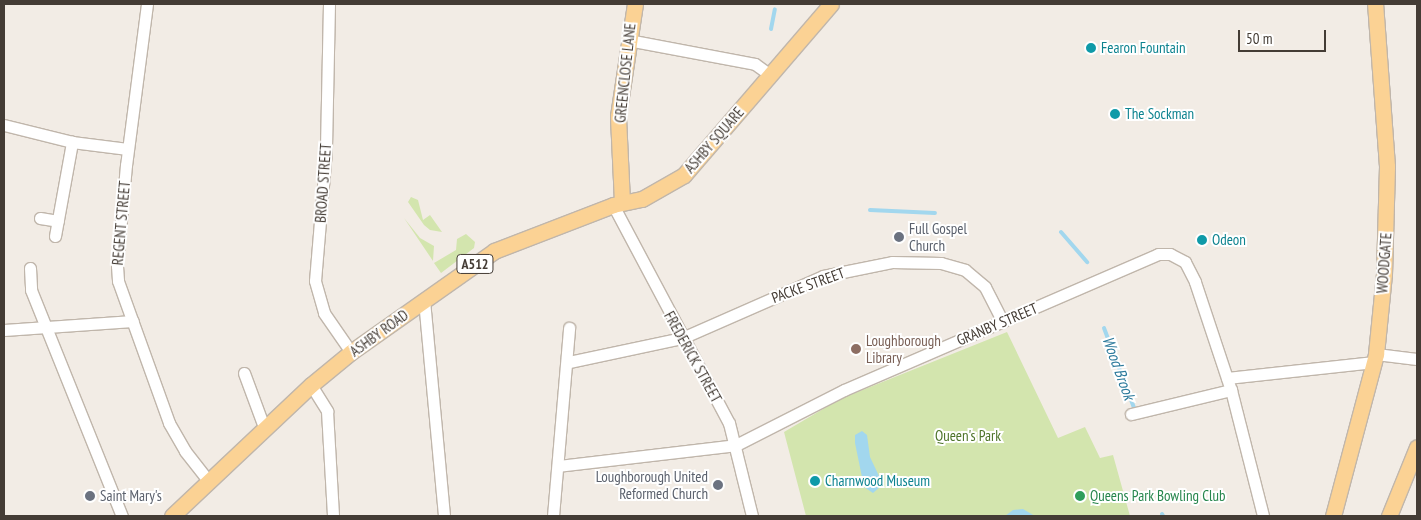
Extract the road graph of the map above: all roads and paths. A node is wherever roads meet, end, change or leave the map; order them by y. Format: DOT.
graph roads {
  1 [pos="147,4"];
  2 [pos="329,4"];
  3 [pos="635,4"];
  4 [pos="831,4"];
  5 [pos="1376,4"];
  6 [pos="628,40"];
  7 [pos="770,76"];
  8 [pos="4,125"];
  9 [pos="72,142"];
  10 [pos="128,149"];
  11 [pos="617,204"];
  12 [pos="40,218"];
  13 [pos="58,221"];
  14 [pos="55,236"];
  15 [pos="30,268"];
  16 [pos="424,300"];
  17 [pos="133,321"];
  18 [pos="1002,321"];
  19 [pos="569,328"];
  20 [pos="45,329"];
  21 [pos="4,330"];
  22 [pos="682,338"];
  23 [pos="352,352"];
  24 [pos="1375,358"];
  25 [pos="1417,359"];
  26 [pos="569,362"];
  27 [pos="244,373"];
  28 [pos="1227,378"];
  29 [pos="311,385"];
  30 [pos="1231,390"];
  31 [pos="1131,414"];
  32 [pos="264,427"];
  33 [pos="736,445"];
  34 [pos="1417,447"];
  35 [pos="558,466"];
  36 [pos="209,482"];
  37 [pos="122,516"];
  38 [pos="172,516"];
  39 [pos="333,516"];
  40 [pos="444,516"];
  41 [pos="553,516"];
  42 [pos="752,516"];
  43 [pos="1263,516"];
  44 [pos="1333,516"];
  45 [pos="1389,516"];
  1 -- 10 [label="street, REGENT STREET"];
  2 -- 23 [label="street, BROAD STREET"];
  3 -- 6 [label="main road, GREENCLOSE LANE"];
  4 -- 7 [label="main road, A512"];
  5 -- 24 [label="main road, WOODGATE"];
  6 -- 7 [label="street"];
  6 -- 11 [label="main road, GREENCLOSE LANE"];
  7 -- 11 [label="main road, ASHBY SQUARE / A512"];
  8 -- 9 [label="street"];
  9 -- 10 [label="street"];
  9 -- 13 [label="street"];
  10 -- 17 [label="street, REGENT STREET"];
  11 -- 16 [label="main road, ASHBY ROAD / A512"];
  11 -- 22 [label="street, FREDERICK STREET"];
  12 -- 13 [label="street"];
  13 -- 14 [label="street"];
  15 -- 20 [label="street"];
  16 -- 23 [label="main road, ASHBY ROAD / A512"];
  16 -- 40 [label="street"];
  17 -- 20 [label="street"];
  17 -- 36 [label="street, REGENT STREET"];
  18 -- 22 [label="street, PACKE STREET"];
  18 -- 28 [label="street, GRANBY STREET"];
  18 -- 33 [label="street, GRANBY STREET"];
  19 -- 26 [label="street"];
  20 -- 21 [label="street"];
  20 -- 37 [label="street"];
  22 -- 26 [label="street, PACKE STREET"];
  22 -- 33 [label="street, FREDERICK STREET"];
  23 -- 29 [label="main road, ASHBY ROAD / A512"];
  24 -- 25 [label="street"];
  24 -- 28 [label="street"];
  24 -- 44 [label="main road, WOODGATE"];
  26 -- 35 [label="street"];
  27 -- 32 [label="street"];
  28 -- 30 [label="street"];
  29 -- 32 [label="main road, ASHBY ROAD / A512"];
  29 -- 39 [label="street"];
  30 -- 31 [label="street"];
  30 -- 43 [label="street"];
  32 -- 36 [label="main road, ASHBY ROAD / A512"];
  33 -- 35 [label="street"];
  33 -- 42 [label="street, FREDERICK STREET"];
  34 -- 45 [label="main road"];
  35 -- 41 [label="street"];
  36 -- 38 [label="main road, ASHBY ROAD / A512"];
}
